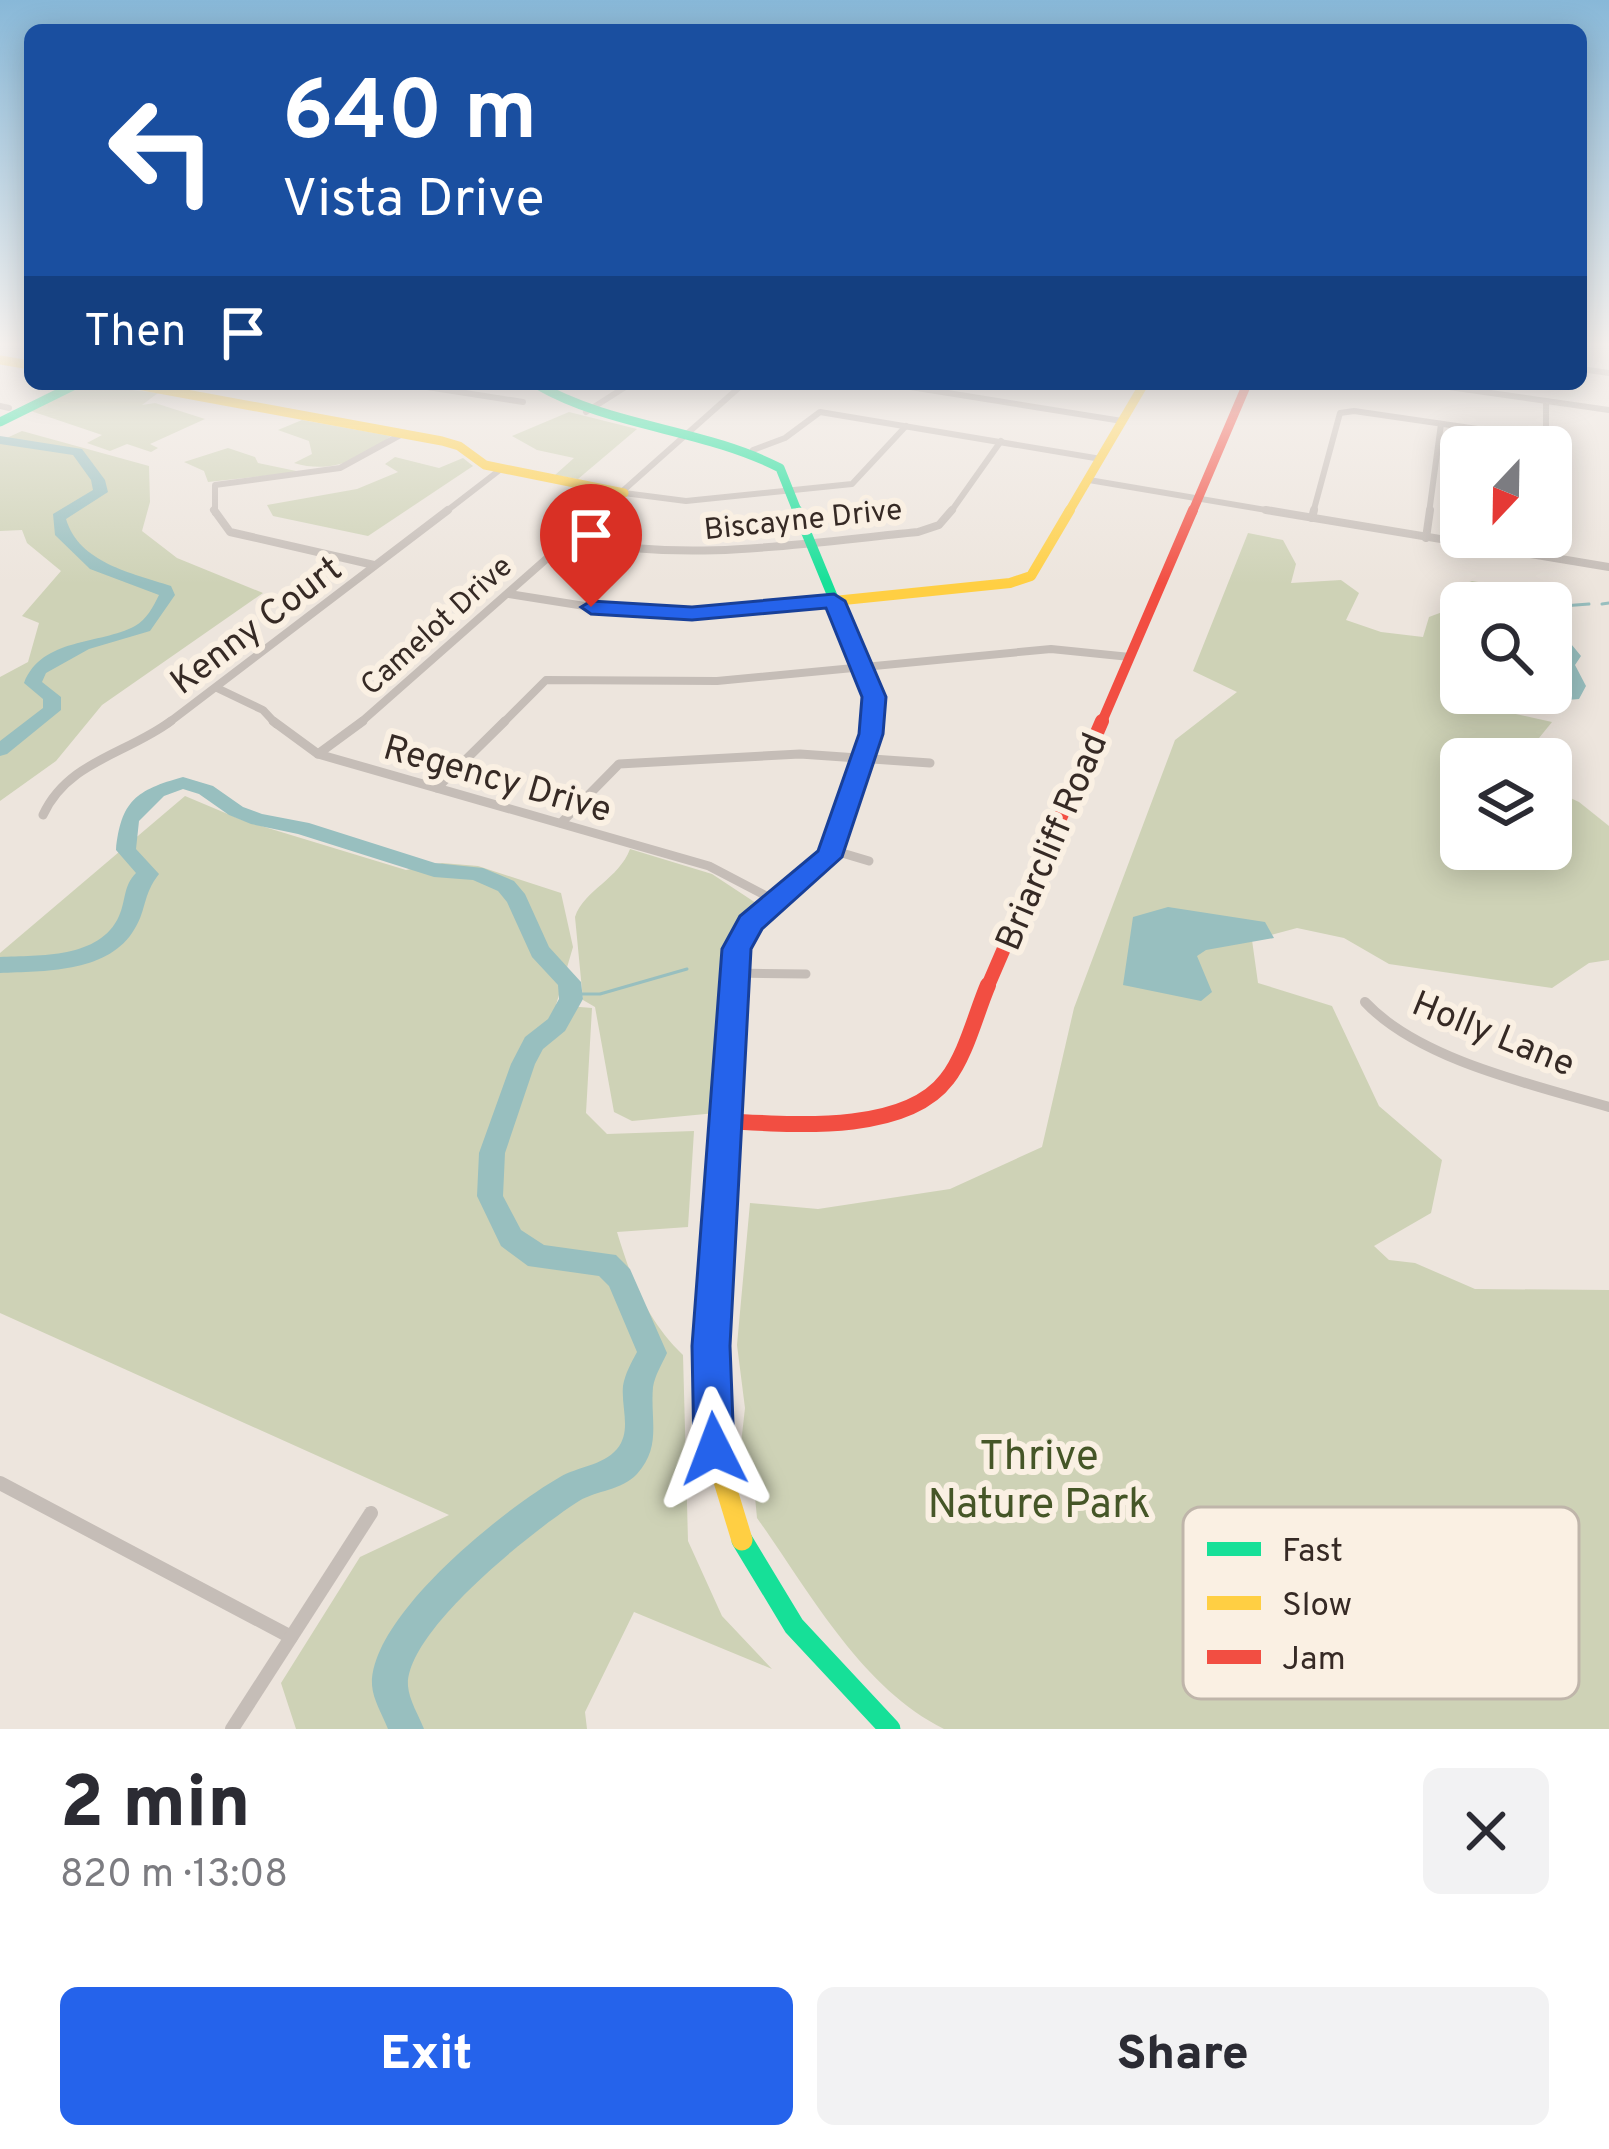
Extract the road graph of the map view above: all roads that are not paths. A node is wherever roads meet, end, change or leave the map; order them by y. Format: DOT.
graph roads {
  1 [pos="347,423"];
  2 [pos="638,423"];
  3 [pos="700,423"];
  4 [pos="806,423"];
  5 [pos="886,423"];
  6 [pos="1122,423"];
  7 [pos="1230,423"];
  8 [pos="1337,423"];
  9 [pos="1430,423"];
  10 [pos="1441,424"];
  11 [pos="906,426"];
  12 [pos="1452,426"];
  13 [pos="404,433"];
  14 [pos="689,433"];
  15 [pos="1001,442"];
  16 [pos="753,450"];
  17 [pos="1101,459"];
  18 [pos="501,469"];
  19 [pos="1089,480"];
  20 [pos="792,492"];
  21 [pos="624,493"];
  22 [pos="1198,498"];
  23 [pos="1312,518"];
  24 [pos="1426,538"];
  25 [pos="568,539"];
  26 [pos="1440,540"];
  27 [pos="813,543"];
  28 [pos="1560,558"];
  29 [pos="375,566"];
  30 [pos="1609,566"];
  31 [pos="509,594"];
  32 [pos="834,601"];
  33 [pos="1130,657"];
  34 [pos="862,666"];
  35 [pos="217,688"];
  36 [pos="318,754"];
  37 [pos="865,758"];
  38 [pos="930,763"];
  39 [pos="437,788"];
  40 [pos="43,815"];
  41 [pos="561,823"];
  42 [pos="832,850"];
  43 [pos="869,861"];
  44 [pos="774,900"];
  45 [pos="733,973"];
  46 [pos="806,974"];
  47 [pos="1365,1002"];
  48 [pos="1609,1107"];
  49 [pos="724,1121"];
  50 [pos="0,1483"];
  51 [pos="370,1513"];
  52 [pos="291,1637"];
  53 [pos="232,1729"];
  54 [pos="890,1729"];
  1 -- 13 [label="street"];
  2 -- 14 [label="street"];
  3 -- 14 [label="street, Camelot Drive"];
  4 -- 16 [label="street"];
  5 -- 11 [label="street"];
  6 -- 17 [label="street"];
  7 -- 22 [label="street, Briarcliff Road"];
  8 -- 23 [label="street"];
  9 -- 10 [label="street"];
  10 -- 12 [label="street"];
  10 -- 24 [label="street"];
  11 -- 15 [label="street"];
  11 -- 20 [label="street"];
  13 -- 18 [label="street"];
  13 -- 29 [label="street"];
  14 -- 16 [label="street"];
  14 -- 21 [label="street, Camelot Drive"];
  15 -- 17 [label="street"];
  15 -- 27 [label="street, Biscayne Drive"];
  16 -- 20 [label="street"];
  17 -- 19 [label="street"];
  18 -- 21 [label="street"];
  18 -- 29 [label="street, Kenny Court"];
  19 -- 22 [label="street"];
  19 -- 32 [label="street"];
  20 -- 21 [label="street"];
  20 -- 27 [label="street"];
  21 -- 25 [label="street, Camelot Drive"];
  22 -- 23 [label="street"];
  22 -- 33 [label="street, Briarcliff Road"];
  23 -- 24 [label="street"];
  24 -- 26 [label="street"];
  25 -- 27 [label="street, Biscayne Drive"];
  25 -- 31 [label="street, Camelot Drive"];
  27 -- 32 [label="street"];
  28 -- 30 [label="street"];
  29 -- 35 [label="street, Kenny Court"];
  31 -- 32 [label="street"];
  31 -- 36 [label="street, Camelot Drive"];
  32 -- 34 [label="street"];
  33 -- 34 [label="street"];
  33 -- 49 [label="street, Briarcliff Road"];
  34 -- 37 [label="street"];
  34 -- 39 [label="street"];
  35 -- 36 [label="street, Regency Drive"];
  35 -- 40 [label="street, Kenny Court"];
  36 -- 39 [label="street, Regency Drive"];
  37 -- 38 [label="street"];
  37 -- 41 [label="street"];
  37 -- 42 [label="street"];
  39 -- 41 [label="street, Regency Drive"];
  41 -- 44 [label="street, Regency Drive"];
  42 -- 43 [label="street"];
  42 -- 44 [label="street"];
  44 -- 45 [label="street"];
  45 -- 46 [label="street"];
  45 -- 49 [label="street"];
  47 -- 48 [label="street, Holly Lane"];
  49 -- 54 [label="street"];
  50 -- 52 [label="street"];
  51 -- 52 [label="street"];
  52 -- 53 [label="street"];
}
